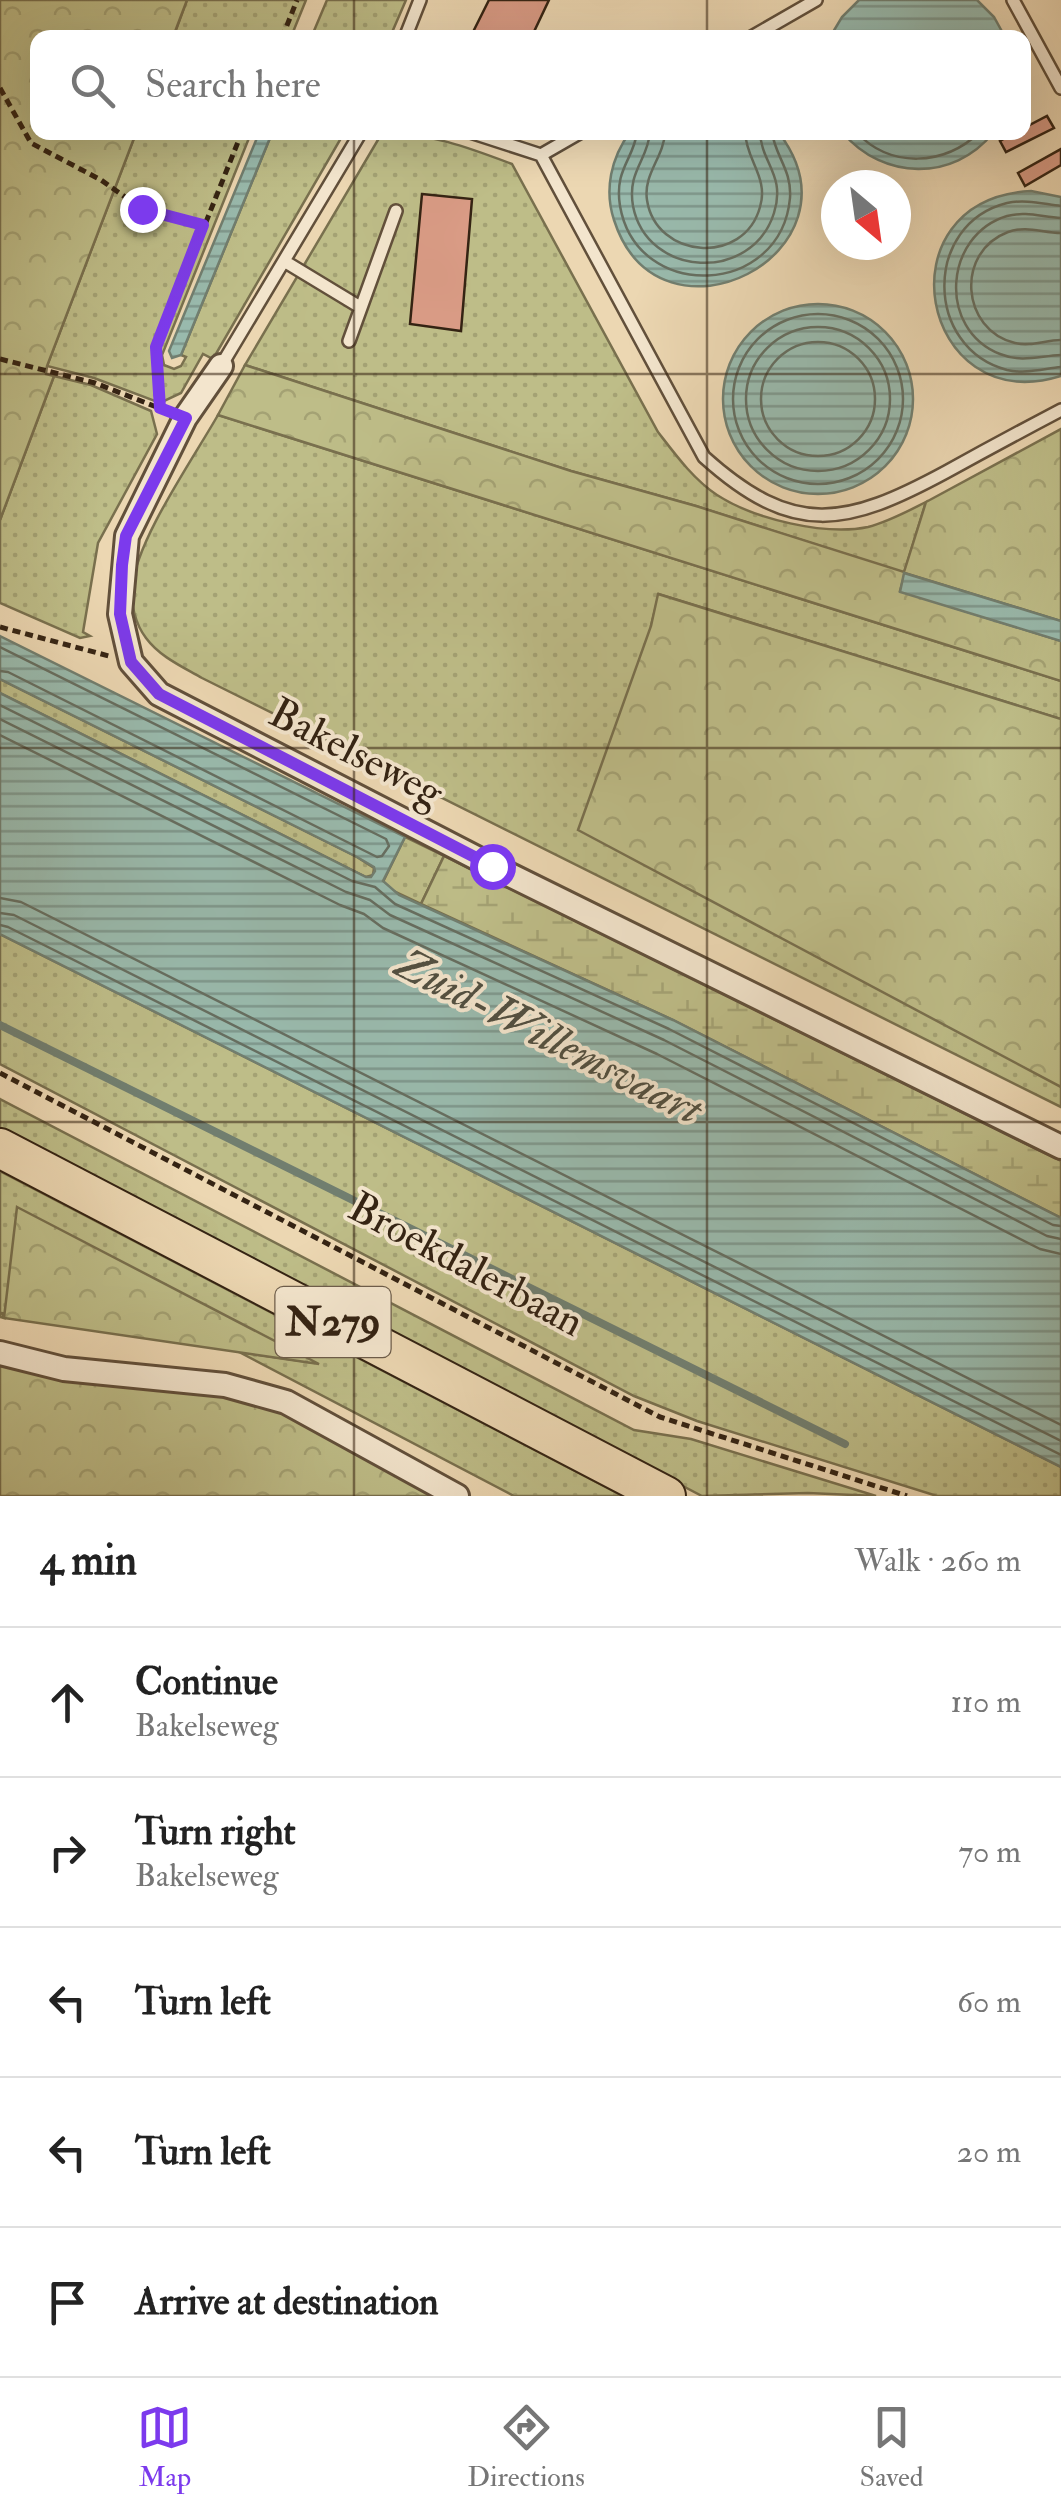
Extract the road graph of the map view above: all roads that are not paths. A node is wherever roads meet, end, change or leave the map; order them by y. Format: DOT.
graph roads {
  1 [pos="420,0"];
  2 [pos="816,0"];
  3 [pos="1013,0"];
  4 [pos="408,30"];
  5 [pos="764,30"];
  6 [pos="1029,30"];
  7 [pos="1031,33"];
  8 [pos="1061,88"];
  9 [pos="355,140"];
  10 [pos="495,140"];
  11 [pos="567,140"];
  12 [pos="541,155"];
  13 [pos="396,211"];
  14 [pos="284,261"];
  15 [pos="360,307"];
  16 [pos="348,341"];
  17 [pos="221,366"];
  18 [pos="1061,410"];
  19 [pos="1061,1147"];
  20 [pos="0,1148"];
  21 [pos="0,1353"];
  22 [pos="457,1496"];
  23 [pos="666,1496"];
  1 -- 4 [label="lane"];
  2 -- 5 [label="lane"];
  3 -- 6 [label="lane"];
  7 -- 8 [label="lane"];
  9 -- 14 [label="lane"];
  10 -- 12 [label="lane"];
  11 -- 12 [label="lane"];
  12 -- 18 [label="lane"];
  13 -- 15 [label="lane"];
  14 -- 15 [label="lane"];
  14 -- 17 [label="lane"];
  15 -- 16 [label="lane"];
  17 -- 19 [label="street, Bakelseweg"];
  20 -- 23 [label="main road, N279"];
  21 -- 22 [label="street"];
}
